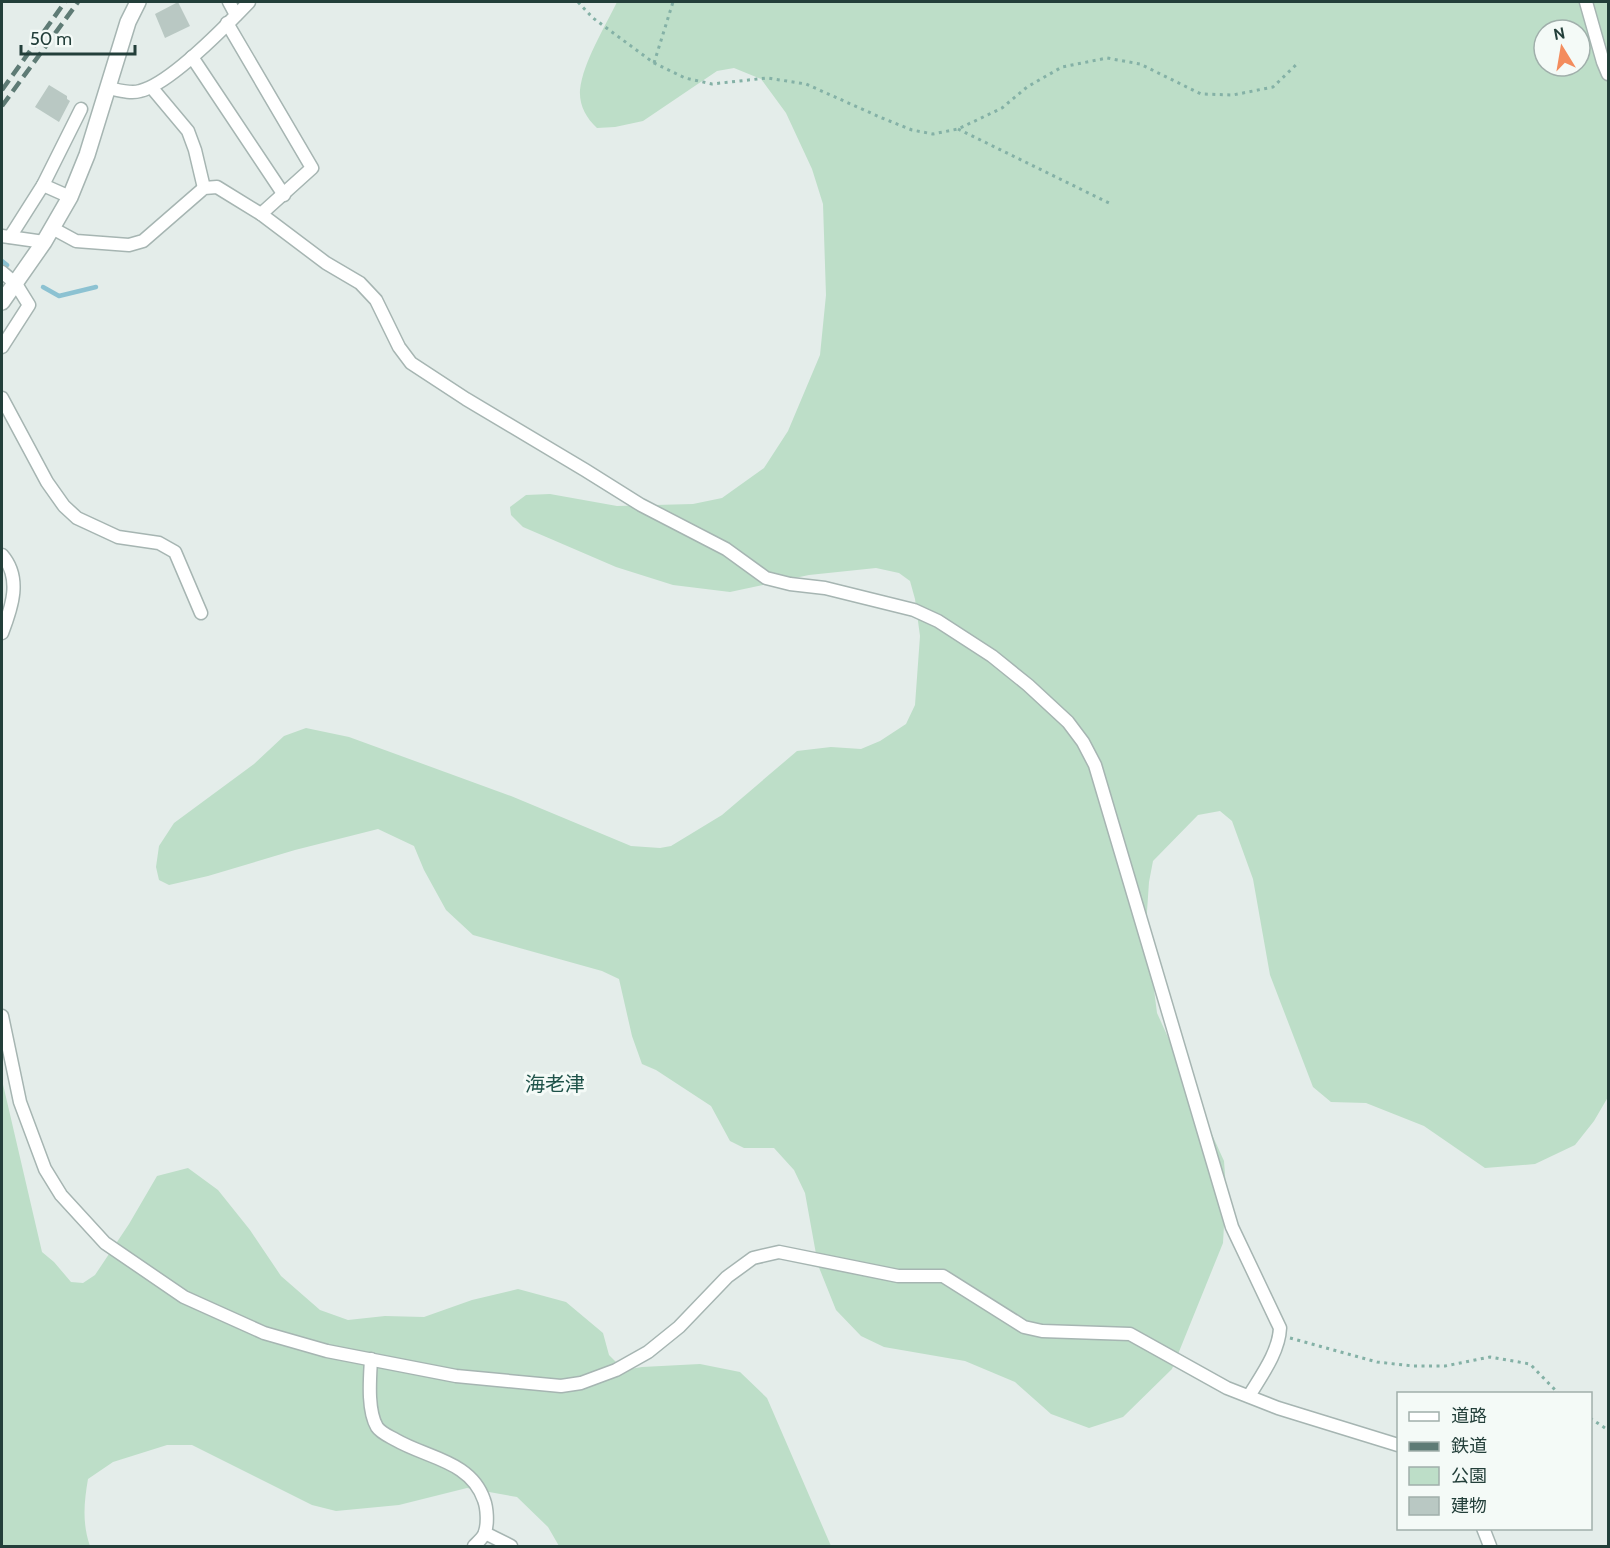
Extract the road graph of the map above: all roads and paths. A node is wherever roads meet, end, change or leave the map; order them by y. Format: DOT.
graph roads {
  1 [pos="138,2"];
  2 [pos="229,2"];
  3 [pos="249,2"];
  4 [pos="578,2"];
  5 [pos="673,2"];
  6 [pos="1586,2"];
  7 [pos="232,19"];
  8 [pos="192,57"];
  9 [pos="1299,62"];
  10 [pos="654,63"];
  11 [pos="1608,74"];
  12 [pos="108,88"];
  13 [pos="152,88"];
  14 [pos="81,109"];
  15 [pos="958,129"];
  16 [pos="43,185"];
  17 [pos="204,188"];
  18 [pos="284,195"];
  19 [pos="70,197"];
  20 [pos="1111,204"];
  21 [pos="261,214"];
  22 [pos="52,228"];
  23 [pos="6,236"];
  24 [pos="44,242"];
  25 [pos="2,272"];
  26 [pos="16,284"];
  27 [pos="2,302"];
  28 [pos="2,346"];
  29 [pos="2,398"];
  30 [pos="2,555"];
  31 [pos="201,613"];
  32 [pos="2,633"];
  33 [pos="2,1016"];
  34 [pos="1280,1335"];
  35 [pos="371,1359"];
  36 [pos="1557,1392"];
  37 [pos="1250,1396"];
  38 [pos="1592,1419"];
  39 [pos="1608,1430"];
  40 [pos="1397,1445"];
  41 [pos="1484,1530"];
  42 [pos="485,1533"];
  43 [pos="474,1546"];
  44 [pos="511,1546"];
  45 [pos="1490,1546"];
  1 -- 12 [label="street"];
  2 -- 7 [label="street"];
  3 -- 7 [label="street"];
  4 -- 10 [label="path"];
  5 -- 10 [label="path"];
  6 -- 11 [label="street"];
  7 -- 8 [label="street"];
  7 -- 18 [label="street"];
  8 -- 13 [label="street"];
  8 -- 18 [label="street"];
  9 -- 15 [label="path"];
  10 -- 15 [label="path"];
  12 -- 13 [label="street"];
  12 -- 19 [label="street"];
  13 -- 17 [label="street"];
  14 -- 16 [label="street"];
  15 -- 20 [label="path"];
  16 -- 19 [label="street"];
  16 -- 23 [label="street"];
  17 -- 21 [label="street"];
  17 -- 22 [label="street"];
  18 -- 21 [label="street"];
  19 -- 22 [label="street"];
  21 -- 34 [label="street"];
  22 -- 24 [label="street"];
  23 -- 24 [label="street"];
  24 -- 26 [label="street"];
  25 -- 26 [label="street"];
  26 -- 27 [label="street"];
  26 -- 28 [label="street"];
  29 -- 31 [label="street"];
  30 -- 32 [label="street"];
  33 -- 35 [label="street"];
  34 -- 36 [label="path"];
  34 -- 37 [label="street"];
  35 -- 37 [label="street"];
  35 -- 42 [label="street"];
  37 -- 40 [label="street"];
  38 -- 39 [label="path"];
  41 -- 45 [label="street"];
  42 -- 43 [label="street"];
  42 -- 44 [label="street"];
}
